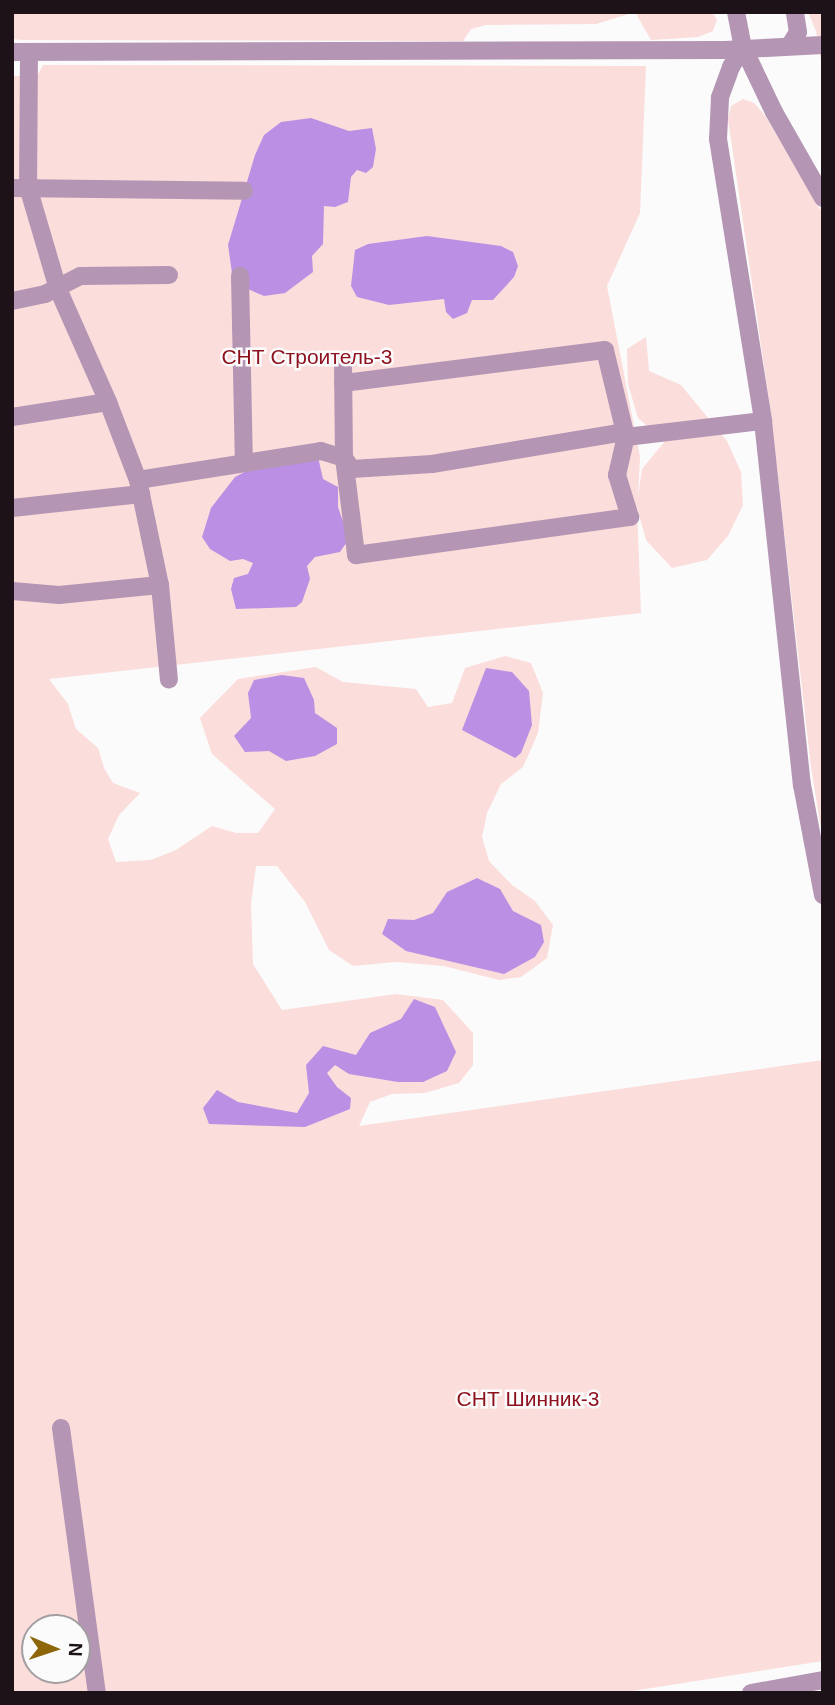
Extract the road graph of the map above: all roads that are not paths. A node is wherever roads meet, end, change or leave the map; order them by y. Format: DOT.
graph roads {
  1 [pos="736,12"];
  2 [pos="795,12"];
  3 [pos="790,45"];
  4 [pos="823,45"];
  5 [pos="743,47"];
  6 [pos="21,52"];
  7 [pos="20,188"];
  8 [pos="244,191"];
  9 [pos="823,198"];
  10 [pos="169,275"];
  11 [pos="240,276"];
  12 [pos="58,289"];
  13 [pos="12,301"];
  14 [pos="343,363"];
  15 [pos="344,383"];
  16 [pos="108,402"];
  17 [pos="12,417"];
  18 [pos="762,421"];
  19 [pos="625,435"];
  20 [pos="344,458"];
  21 [pos="244,463"];
  22 [pos="139,487"];
  23 [pos="12,508"];
  24 [pos="160,585"];
  25 [pos="12,591"];
  26 [pos="169,680"];
  27 [pos="823,895"];
  28 [pos="61,1428"];
  29 [pos="823,1680"];
  30 [pos="97,1693"];
  31 [pos="751,1693"];
  1 -- 5 [label="street"];
  2 -- 3 [label="street"];
  3 -- 4 [label="street"];
  3 -- 5 [label="street"];
  5 -- 6 [label="street"];
  5 -- 9 [label="street"];
  5 -- 18 [label="street"];
  6 -- 7 [label="street"];
  7 -- 8 [label="street"];
  7 -- 12 [label="street"];
  10 -- 12 [label="street"];
  11 -- 21 [label="street"];
  12 -- 13 [label="street"];
  12 -- 16 [label="street"];
  14 -- 15 [label="street"];
  15 -- 19 [label="street"];
  15 -- 20 [label="street"];
  16 -- 17 [label="street"];
  16 -- 22 [label="street"];
  18 -- 19 [label="street"];
  18 -- 27 [label="street"];
  19 -- 20 [label="street"];
  19 -- 20 [label="street"];
  20 -- 21 [label="street"];
  21 -- 22 [label="street"];
  22 -- 23 [label="street"];
  22 -- 24 [label="street"];
  24 -- 25 [label="street"];
  24 -- 26 [label="street"];
  28 -- 30 [label="street"];
  29 -- 31 [label="street"];
}
